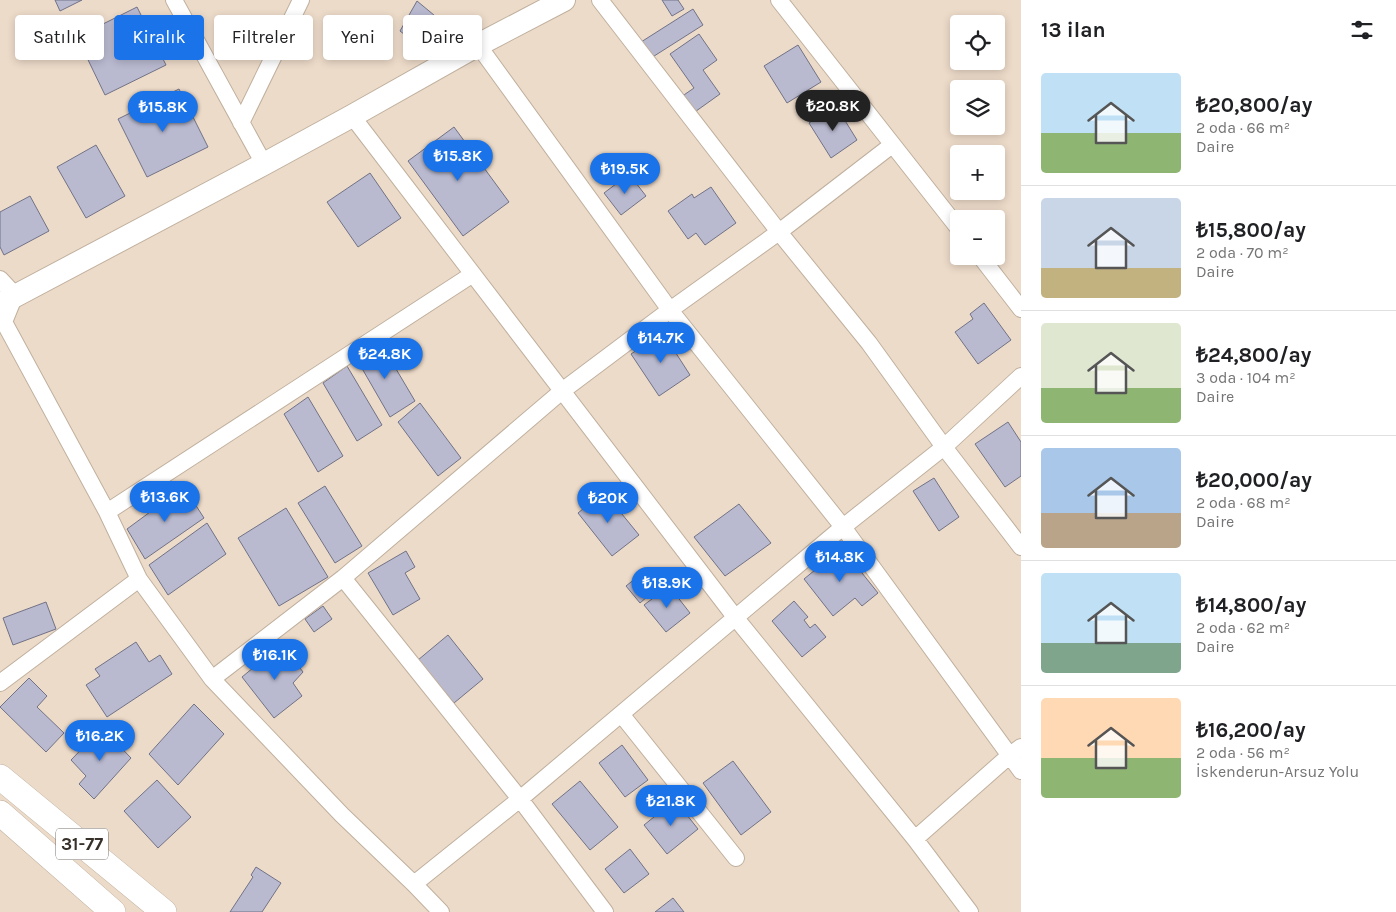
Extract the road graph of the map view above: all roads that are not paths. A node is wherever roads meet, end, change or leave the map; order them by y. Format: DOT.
graph roads {
  1 [pos="174,0"];
  2 [pos="301,0"];
  3 [pos="564,0"];
  4 [pos="600,0"];
  5 [pos="779,0"];
  6 [pos="482,43"];
  7 [pos="482,51"];
  8 [pos="451,60"];
  9 [pos="352,116"];
  10 [pos="241,123"];
  11 [pos="892,145"];
  12 [pos="264,164"];
  13 [pos="950,218"];
  14 [pos="779,232"];
  15 [pos="987,265"];
  16 [pos="473,274"];
  17 [pos="5,293"];
  18 [pos="1021,309"];
  19 [pos="670,310"];
  20 [pos="1021,376"];
  21 [pos="562,391"];
  22 [pos="944,447"];
  23 [pos="107,512"];
  24 [pos="843,527"];
  25 [pos="1021,547"];
  26 [pos="343,578"];
  27 [pos="139,580"];
  28 [pos="735,618"];
  29 [pos="212,679"];
  30 [pos="0,683"];
  31 [pos="621,714"];
  32 [pos="1015,751"];
  33 [pos="1021,771"];
  34 [pos="0,777"];
  35 [pos="520,799"];
  36 [pos="0,813"];
  37 [pos="915,839"];
  38 [pos="736,858"];
  39 [pos="414,884"];
  40 [pos="113,912"];
  41 [pos="164,912"];
  42 [pos="441,912"];
  43 [pos="605,912"];
  44 [pos="970,912"];
  1 -- 10 [label="street"];
  2 -- 10 [label="street"];
  3 -- 6 [label="street"];
  4 -- 14 [label="street"];
  5 -- 11 [label="street"];
  7 -- 19 [label="street"];
  8 -- 9 [label="street"];
  9 -- 12 [label="street"];
  9 -- 16 [label="street"];
  10 -- 12 [label="street"];
  11 -- 13 [label="street"];
  11 -- 14 [label="street"];
  12 -- 17 [label="street"];
  14 -- 19 [label="street"];
  14 -- 22 [label="street"];
  15 -- 18 [label="street"];
  16 -- 21 [label="street"];
  16 -- 23 [label="street"];
  17 -- 23 [label="street"];
  19 -- 21 [label="street"];
  19 -- 24 [label="street"];
  20 -- 22 [label="street"];
  21 -- 26 [label="street"];
  21 -- 28 [label="street"];
  22 -- 24 [label="street"];
  22 -- 25 [label="street"];
  23 -- 27 [label="street"];
  24 -- 28 [label="street"];
  24 -- 32 [label="street"];
  26 -- 29 [label="street"];
  26 -- 35 [label="street"];
  27 -- 29 [label="street"];
  27 -- 30 [label="street"];
  28 -- 31 [label="street"];
  28 -- 37 [label="street"];
  29 -- 39 [label="street"];
  31 -- 35 [label="street"];
  31 -- 38 [label="street"];
  32 -- 33 [label="street"];
  32 -- 37 [label="street"];
  34 -- 41 [label="main road, 31-77"];
  35 -- 39 [label="street"];
  35 -- 43 [label="street"];
  36 -- 40 [label="main road"];
  37 -- 44 [label="street"];
  39 -- 42 [label="street"];
}
